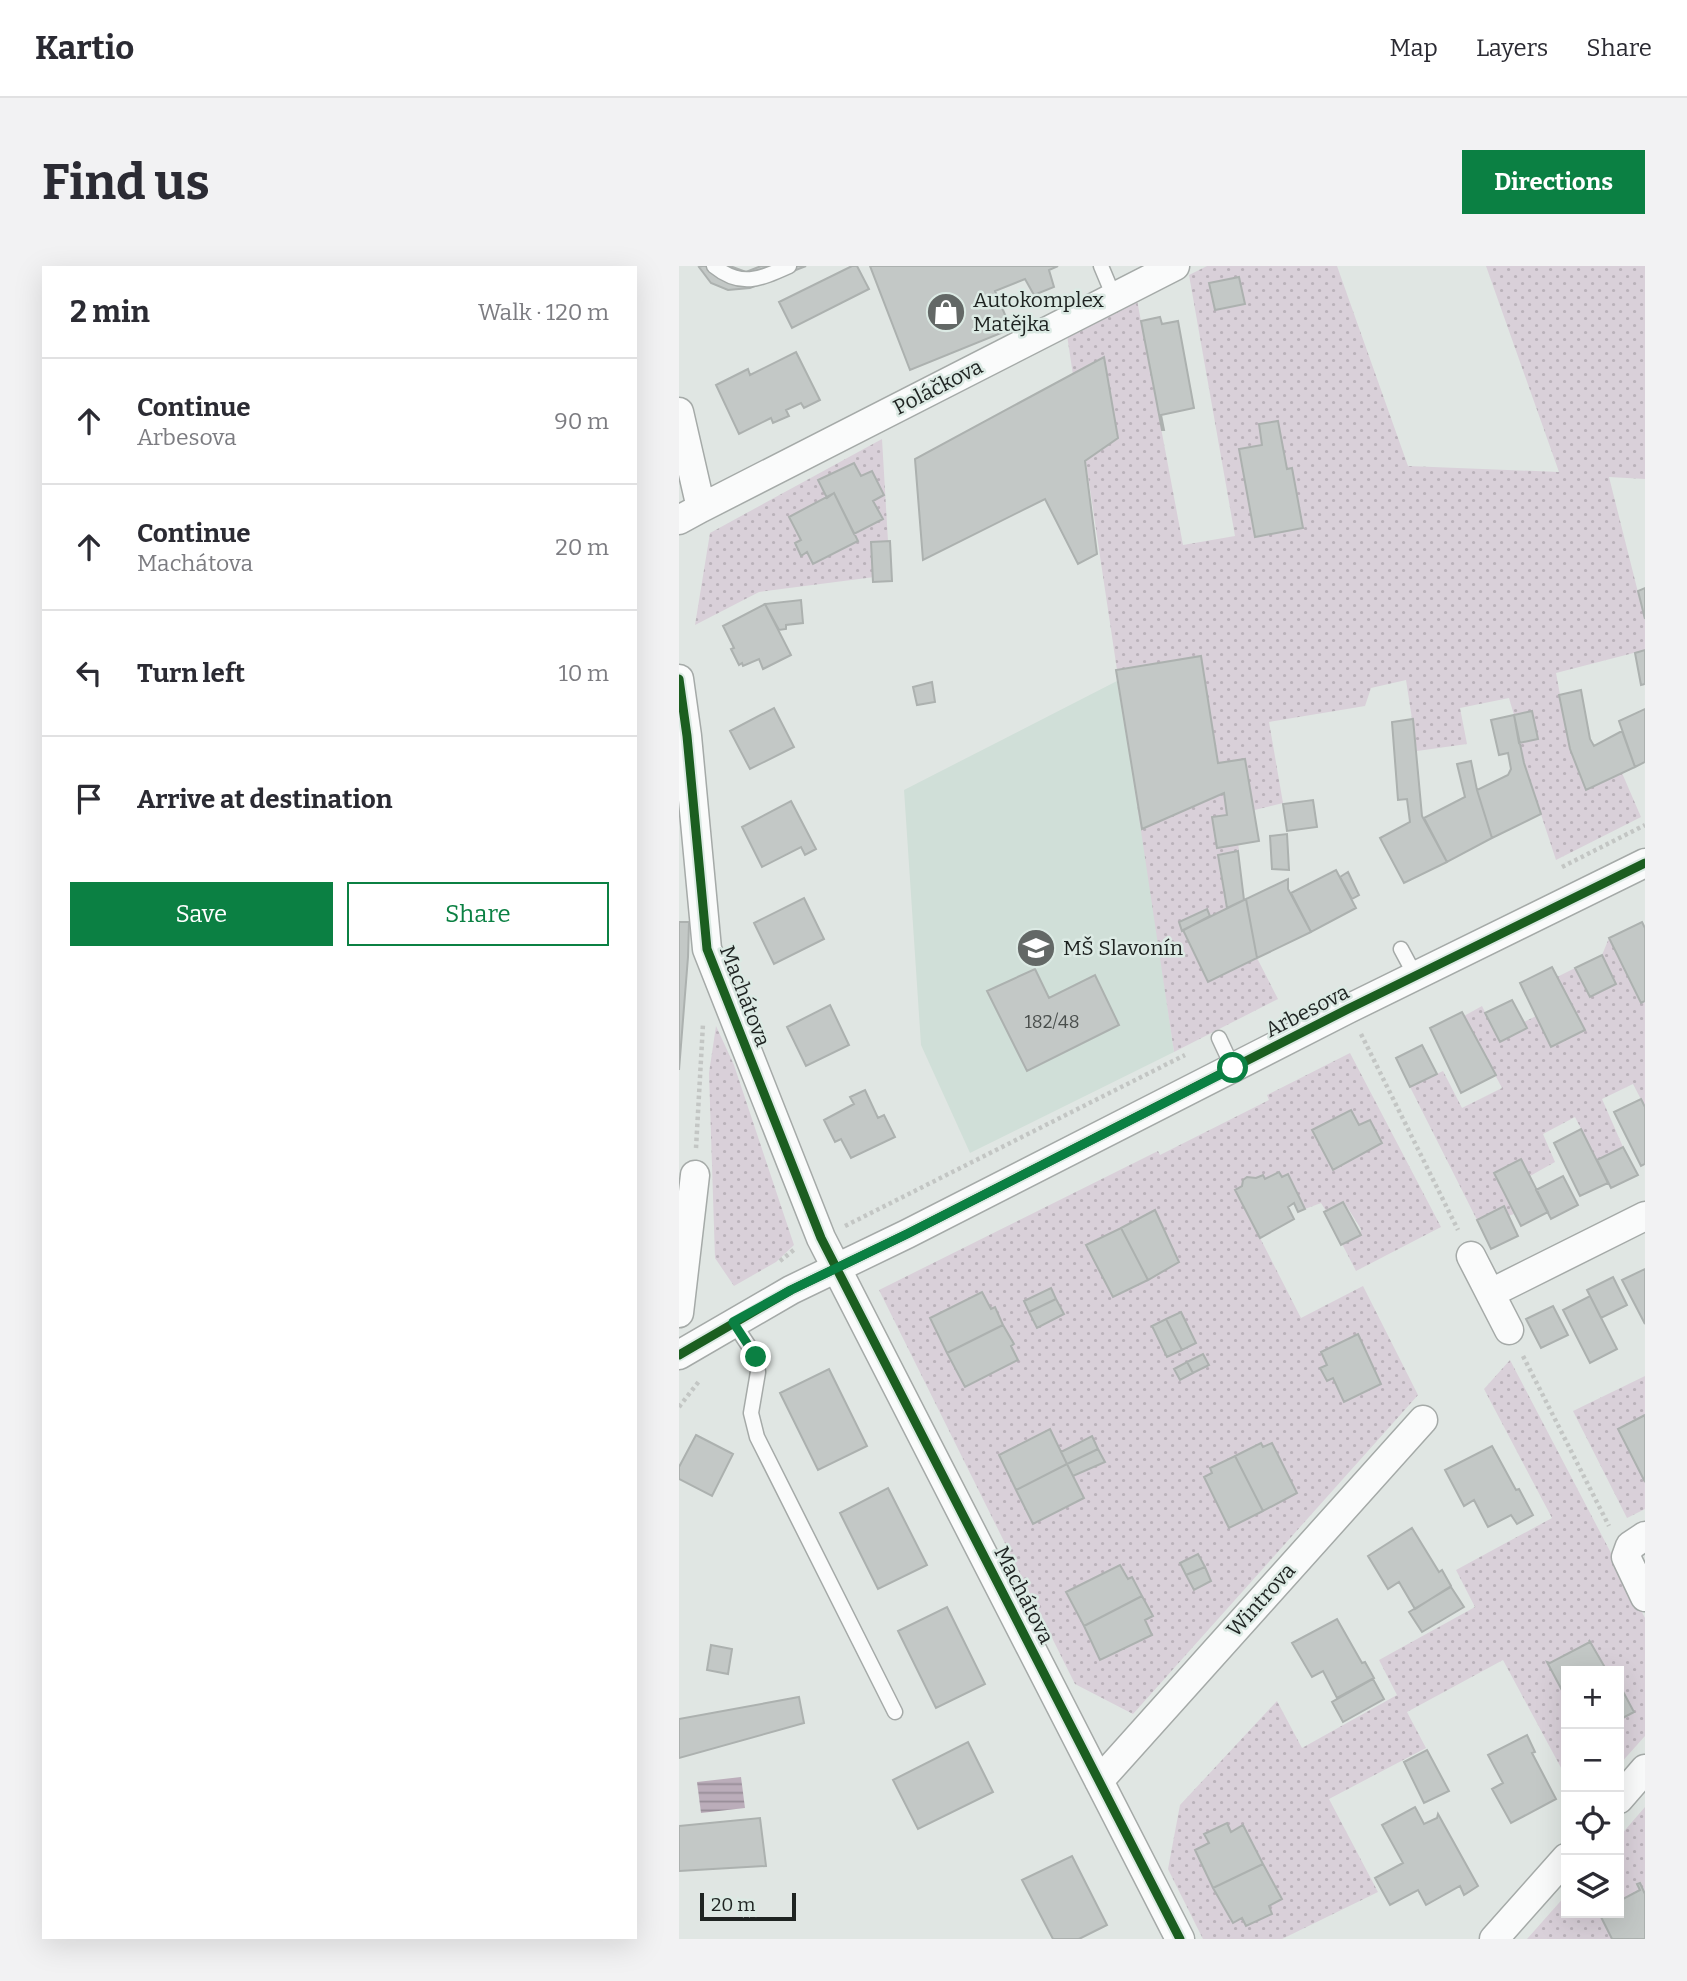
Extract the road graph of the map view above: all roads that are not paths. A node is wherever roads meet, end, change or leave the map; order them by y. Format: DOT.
graph roads {
  1 [pos="714,266"];
  2 [pos="789,266"];
  3 [pos="1101,266"];
  4 [pos="1175,266"];
  5 [pos="1114,297"];
  6 [pos="679,412"];
  7 [pos="690,514"];
  8 [pos="679,679"];
  9 [pos="1645,863"];
  10 [pos="1401,948"];
  11 [pos="1416,977"];
  12 [pos="1219,1038"];
  13 [pos="1233,1068"];
  14 [pos="695,1175"];
  15 [pos="1645,1216"];
  16 [pos="1471,1256"];
  17 [pos="836,1268"];
  18 [pos="1491,1293"];
  19 [pos="679,1312"];
  20 [pos="733,1322"];
  21 [pos="1509,1330"];
  22 [pos="679,1355"];
  23 [pos="1423,1420"];
  24 [pos="1645,1536"];
  25 [pos="1645,1597"];
  26 [pos="895,1712"];
  27 [pos="1645,1769"];
  28 [pos="1099,1781"];
  29 [pos="1624,1793"];
  30 [pos="1561,1864"];
  31 [pos="1180,1939"];
  32 [pos="1494,1939"];
  1 -- 2 [label="lane"];
  3 -- 5 [label="lane"];
  4 -- 5 [label="street, Poláčkova"];
  5 -- 7 [label="street, Poláčkova"];
  6 -- 7 [label="street"];
  8 -- 17 [label="street, Machátova"];
  9 -- 11 [label="street, Arbesova"];
  10 -- 11 [label="lane"];
  11 -- 13 [label="street, Arbesova"];
  12 -- 13 [label="lane"];
  13 -- 17 [label="street, Arbesova"];
  14 -- 19 [label="street"];
  15 -- 18 [label="street"];
  16 -- 18 [label="street"];
  17 -- 20 [label="street"];
  17 -- 28 [label="street, Machátova"];
  18 -- 21 [label="street"];
  20 -- 22 [label="street"];
  20 -- 26 [label="lane"];
  23 -- 28 [label="street, Wintrova"];
  24 -- 25 [label="street"];
  27 -- 29 [label="street"];
  28 -- 31 [label="street, Machátova"];
  30 -- 32 [label="street"];
}
